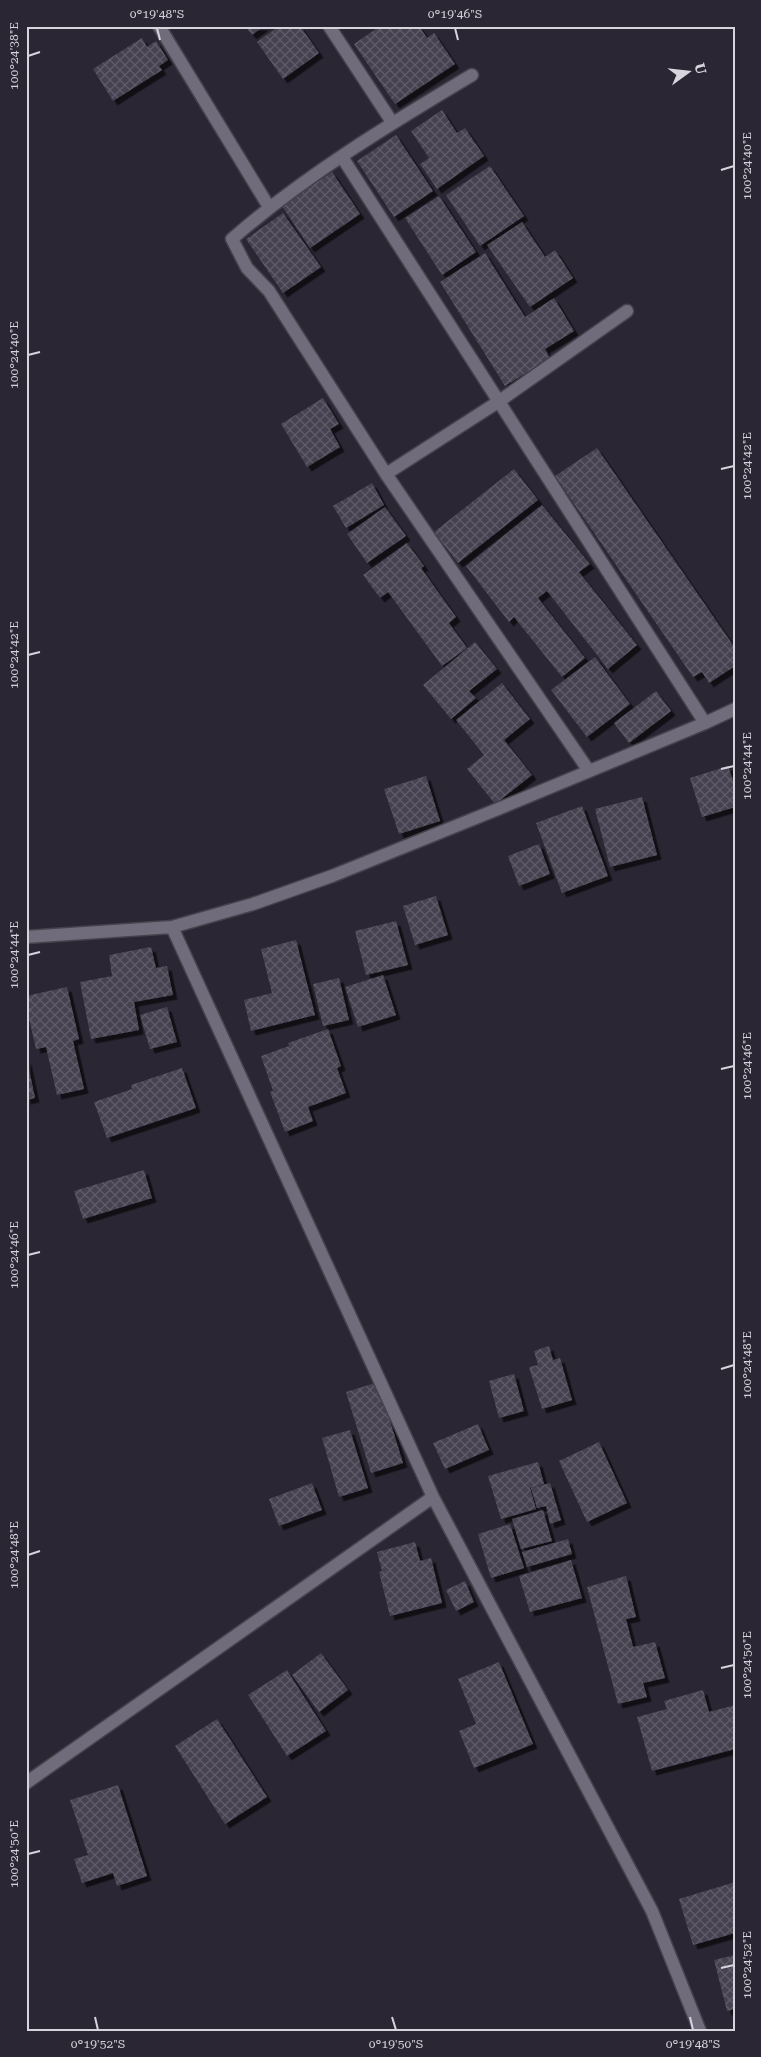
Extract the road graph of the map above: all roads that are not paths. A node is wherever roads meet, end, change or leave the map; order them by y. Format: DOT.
graph roads {
  1 [pos="159,26"];
  2 [pos="329,26"];
  3 [pos="472,75"];
  4 [pos="392,122"];
  5 [pos="342,157"];
  6 [pos="269,207"];
  7 [pos="628,311"];
  8 [pos="498,402"];
  9 [pos="386,474"];
  10 [pos="735,709"];
  11 [pos="705,723"];
  12 [pos="590,771"];
  13 [pos="172,927"];
  14 [pos="26,937"];
  15 [pos="433,1497"];
  16 [pos="26,1783"];
  17 [pos="700,2031"];
  1 -- 6 [label="street"];
  2 -- 4 [label="street"];
  3 -- 4 [label="street"];
  4 -- 5 [label="street"];
  5 -- 6 [label="street"];
  5 -- 8 [label="street"];
  6 -- 9 [label="street"];
  7 -- 8 [label="street"];
  8 -- 9 [label="street"];
  8 -- 11 [label="street"];
  9 -- 12 [label="street"];
  10 -- 11 [label="street"];
  11 -- 12 [label="street"];
  12 -- 13 [label="street"];
  13 -- 14 [label="street"];
  13 -- 15 [label="street"];
  15 -- 16 [label="street"];
  15 -- 17 [label="street"];
}
